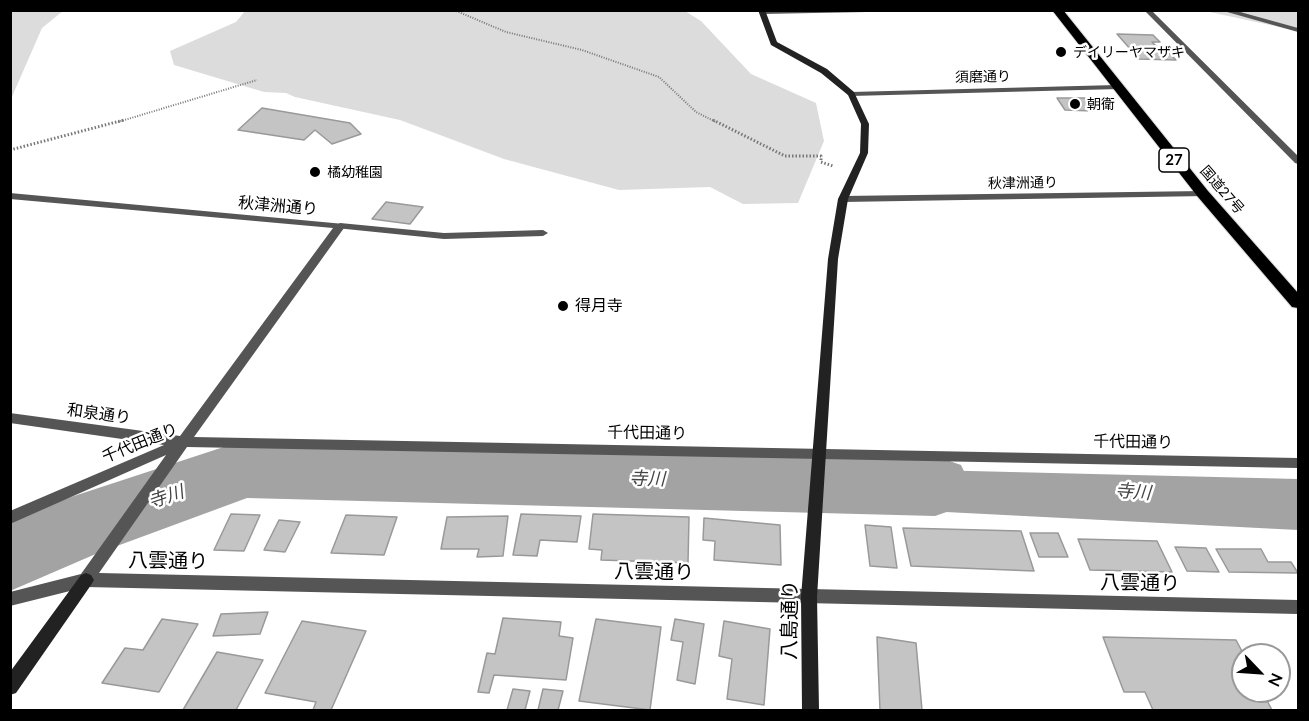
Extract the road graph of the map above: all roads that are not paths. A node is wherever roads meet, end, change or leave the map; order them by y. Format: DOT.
graph roads {
  1 [pos="968,10"];
  2 [pos="1057,10"];
  3 [pos="1147,10"];
  4 [pos="1223,10"];
  5 [pos="761,11"];
  6 [pos="1299,30"];
  7 [pos="1116,87"];
  8 [pos="851,94"];
  9 [pos="1299,161"];
  10 [pos="1203,194"];
  11 [pos="10,196"];
  12 [pos="843,199"];
  13 [pos="340,226"];
  14 [pos="543,233"];
  15 [pos="1299,303"];
  16 [pos="10,418"];
  17 [pos="183,442"];
  18 [pos="820,455"];
  19 [pos="1299,463"];
  20 [pos="10,518"];
  21 [pos="86,580"];
  22 [pos="809,597"];
  23 [pos="10,600"];
  24 [pos="1299,607"];
  25 [pos="10,687"];
  26 [pos="811,711"];
  1 -- 5 [label="street"];
  2 -- 7 [label="highway, 国道27号 / 27"];
  3 -- 9 [label="street"];
  4 -- 6 [label="street"];
  5 -- 8 [label="street"];
  7 -- 8 [label="street, 須磨通り"];
  7 -- 10 [label="highway, 国道27号 / 27"];
  8 -- 12 [label="street, 八島通り"];
  10 -- 12 [label="street, 秋津洲通り"];
  10 -- 15 [label="highway, 国道27号 / 27"];
  11 -- 13 [label="street, 秋津洲通り"];
  12 -- 18 [label="street, 八島通り"];
  13 -- 14 [label="street, 秋津洲通り"];
  13 -- 17 [label="street"];
  16 -- 17 [label="street, 和泉通り"];
  17 -- 18 [label="street, 千代田通り"];
  17 -- 20 [label="street, 千代田通り"];
  17 -- 21 [label="street"];
  18 -- 19 [label="street, 千代田通り"];
  18 -- 22 [label="street, 八島通り"];
  21 -- 22 [label="street, 八雲通り"];
  21 -- 23 [label="street, 八雲通り"];
  21 -- 25 [label="street"];
  22 -- 24 [label="street, 八雲通り"];
  22 -- 26 [label="street, 八島通り"];
}
